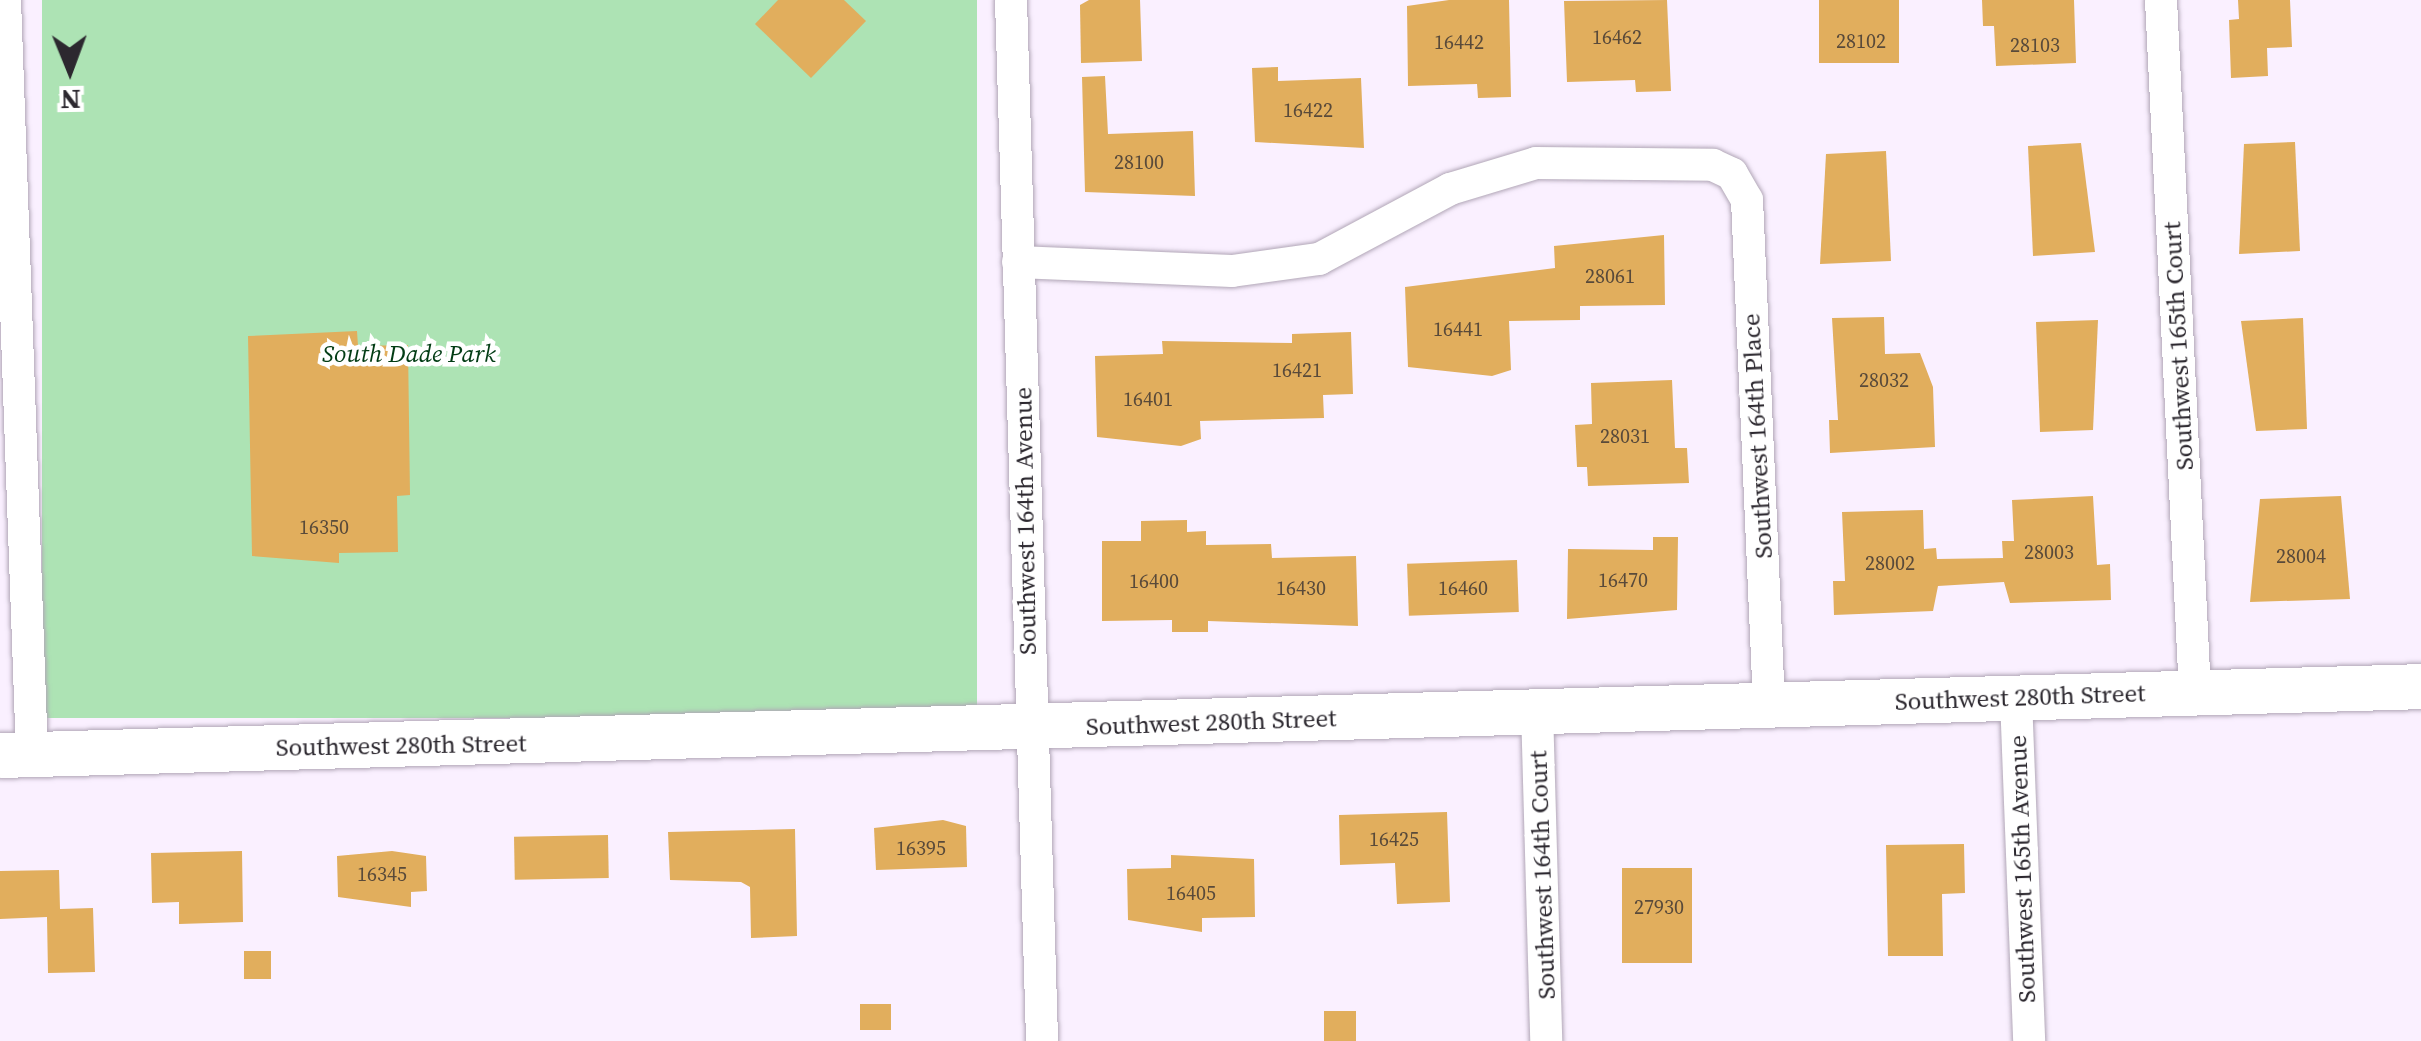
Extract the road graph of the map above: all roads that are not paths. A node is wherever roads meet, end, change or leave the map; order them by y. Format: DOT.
graph roads {
  1 [pos="5,0"];
  2 [pos="1010,0"];
  3 [pos="2161,0"];
  4 [pos="7,243"];
  5 [pos="1018,262"];
  6 [pos="2421,686"];
  7 [pos="2196,692"];
  8 [pos="2016,698"];
  9 [pos="1769,704"];
  10 [pos="1537,710"];
  11 [pos="1030,730"];
  12 [pos="16,754"];
  13 [pos="1042,1041"];
  14 [pos="1546,1041"];
  15 [pos="2029,1041"];
  1 -- 4 [label="street"];
  2 -- 5 [label="street, Southwest 164th Avenue"];
  3 -- 7 [label="street, Southwest 165th Court"];
  4 -- 12 [label="street"];
  5 -- 9 [label="street, Southwest 164th Place"];
  5 -- 11 [label="street, Southwest 164th Avenue"];
  6 -- 7 [label="street, Southwest 280th Street"];
  7 -- 8 [label="street, Southwest 280th Street"];
  8 -- 9 [label="street, Southwest 280th Street"];
  8 -- 15 [label="street, Southwest 165th Avenue"];
  9 -- 10 [label="street, Southwest 280th Street"];
  10 -- 11 [label="street, Southwest 280th Street"];
  10 -- 14 [label="street, Southwest 164th Court"];
  11 -- 12 [label="street, Southwest 280th Street"];
  11 -- 13 [label="street, Southwest 164th Avenue"];
}
